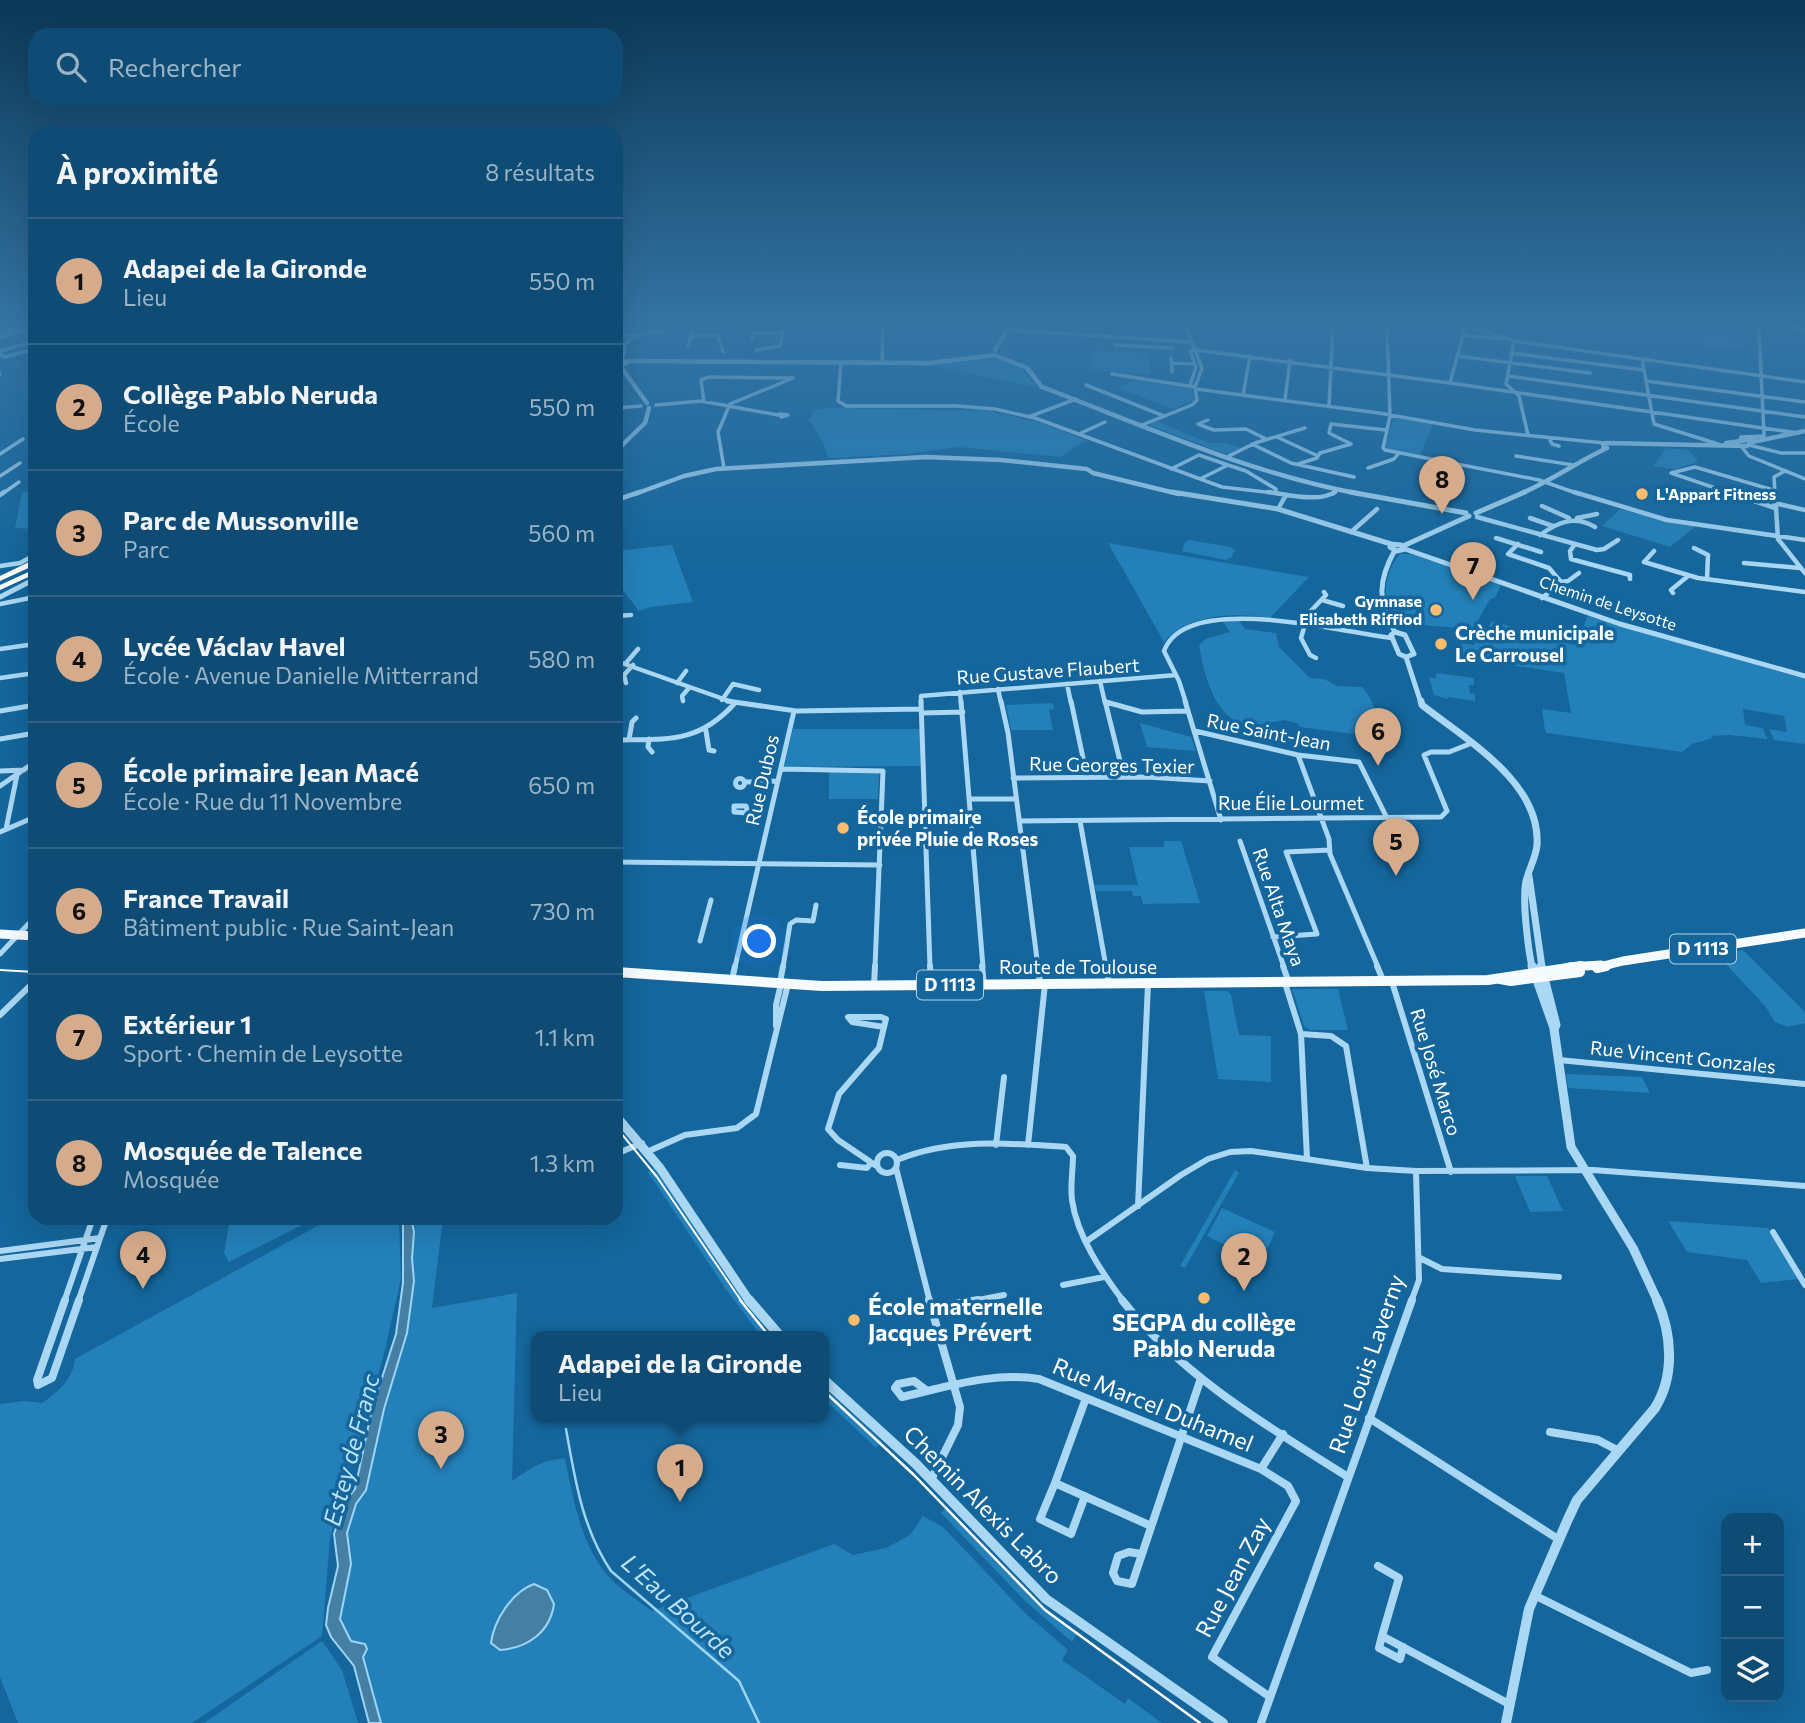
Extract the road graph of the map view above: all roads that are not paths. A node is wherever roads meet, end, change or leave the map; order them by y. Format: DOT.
graph roads {
  1 [pos="648,407"];
  2 [pos="729,407"];
  3 [pos="731,407"];
  4 [pos="957,407"];
  5 [pos="1054,407"];
  6 [pos="1097,407"];
  7 [pos="1142,407"];
  8 [pos="1184,407"];
  9 [pos="1339,407"];
  10 [pos="1390,407"];
  11 [pos="1522,407"];
  12 [pos="1627,407"];
  13 [pos="1652,407"];
  14 [pos="1737,407"];
  15 [pos="1763,407"];
  16 [pos="1653,411"];
  17 [pos="1763,411"];
  18 [pos="778,415"];
  19 [pos="1390,415"];
  20 [pos="1031,416"];
  21 [pos="1164,416"];
  22 [pos="1805,417"];
  23 [pos="1209,420"];
  24 [pos="1105,422"];
  25 [pos="1142,425"];
  26 [pos="1764,427"];
  27 [pos="1306,428"];
  28 [pos="1386,430"];
  29 [pos="1805,431"];
  30 [pos="1798,433"];
  31 [pos="1079,434"];
  32 [pos="1528,435"];
  33 [pos="1277,437"];
  34 [pos="1549,438"];
  35 [pos="23,439"];
  36 [pos="1266,439"];
  37 [pos="1768,439"];
  38 [pos="1741,443"];
  39 [pos="623,444"];
  40 [pos="1252,444"];
  41 [pos="1718,444"];
  42 [pos="1749,444"];
  43 [pos="1559,446"];
  44 [pos="1604,446"];
  45 [pos="1399,453"];
  46 [pos="1805,453"];
  47 [pos="0,454"];
  48 [pos="1229,456"];
  49 [pos="1318,456"];
  50 [pos="1516,456"];
  51 [pos="20,463"];
  52 [pos="1298,464"];
  53 [pos="1228,465"];
  54 [pos="1573,465"];
  55 [pos="724,468"];
  56 [pos="1171,468"];
  57 [pos="1368,468"];
  58 [pos="1785,471"];
  59 [pos="0,475"];
  60 [pos="1805,476"];
  61 [pos="1354,477"];
  62 [pos="1200,479"];
  63 [pos="19,482"];
  64 [pos="1546,482"];
  65 [pos="1773,490"];
  66 [pos="1336,491"];
  67 [pos="1276,493"];
  68 [pos="0,495"];
  69 [pos="1286,495"];
  70 [pos="623,498"];
  71 [pos="1774,505"];
  72 [pos="1542,506"];
  73 [pos="1278,509"];
  74 [pos="1377,509"];
  75 [pos="1805,510"];
  76 [pos="1597,514"];
  77 [pos="1467,515"];
  78 [pos="1477,515"];
  79 [pos="1530,518"];
  80 [pos="1577,518"];
  81 [pos="1569,519"];
  82 [pos="1553,526"];
  83 [pos="1595,527"];
  84 [pos="1351,532"];
  85 [pos="1538,534"];
  86 [pos="1777,536"];
  87 [pos="1496,538"];
  88 [pos="1618,540"];
  89 [pos="1805,540"];
  90 [pos="1518,544"];
  91 [pos="1575,544"];
  92 [pos="1524,546"];
  93 [pos="1393,547"];
  94 [pos="1404,547"];
  95 [pos="1694,548"];
  96 [pos="1654,551"];
  97 [pos="1541,552"];
  98 [pos="1757,556"];
  99 [pos="28,561"];
  100 [pos="1744,563"];
  101 [pos="28,564"];
  102 [pos="1752,565"];
  103 [pos="0,566"];
  104 [pos="1800,568"];
  105 [pos="1579,573"];
  106 [pos="1805,573"];
  107 [pos="28,574"];
  108 [pos="1688,576"];
  109 [pos="1630,579"];
  110 [pos="1707,579"];
  111 [pos="0,581"];
  112 [pos="1561,582"];
  113 [pos="28,583"];
  114 [pos="0,588"];
  115 [pos="1324,592"];
  116 [pos="1805,592"];
  117 [pos="1673,593"];
  118 [pos="0,597"];
  119 [pos="28,598"];
  120 [pos="1542,598"];
  121 [pos="1322,600"];
  122 [pos="0,604"];
  123 [pos="1343,606"];
  124 [pos="631,615"];
  125 [pos="623,616"];
  126 [pos="1304,625"];
  127 [pos="1394,635"];
  128 [pos="28,645"];
  129 [pos="0,649"];
  130 [pos="638,649"];
  131 [pos="1406,657"];
  132 [pos="1316,658"];
  133 [pos="623,662"];
  134 [pos="626,663"];
  135 [pos="634,665"];
  136 [pos="686,671"];
  137 [pos="28,674"];
  138 [pos="1176,675"];
  139 [pos="1805,677"];
  140 [pos="0,678"];
  141 [pos="1100,681"];
  142 [pos="625,683"];
  143 [pos="677,683"];
  144 [pos="1067,684"];
  145 [pos="689,688"];
  146 [pos="998,689"];
  147 [pos="759,690"];
  148 [pos="960,692"];
  149 [pos="722,700"];
  150 [pos="683,701"];
  151 [pos="1106,702"];
  152 [pos="735,704"];
  153 [pos="28,706"];
  154 [pos="794,710"];
  155 [pos="0,711"];
  156 [pos="921,711"];
  157 [pos="1188,711"];
  158 [pos="963,712"];
  159 [pos="636,718"];
  160 [pos="706,731"];
  161 [pos="1194,732"];
  162 [pos="28,734"];
  163 [pos="0,739"];
  164 [pos="649,739"];
  165 [pos="623,740"];
  166 [pos="629,740"];
  167 [pos="1472,743"];
  168 [pos="714,751"];
  169 [pos="652,752"];
  170 [pos="1300,755"];
  171 [pos="28,767"];
  172 [pos="780,769"];
  173 [pos="24,770"];
  174 [pos="0,771"];
  175 [pos="17,775"];
  176 [pos="1124,777"];
  177 [pos="1013,778"];
  178 [pos="1087,778"];
  179 [pos="778,781"];
  180 [pos="1210,781"];
  181 [pos="746,782"];
  182 [pos="0,786"];
  183 [pos="970,799"];
  184 [pos="1016,799"];
  185 [pos="748,813"];
  186 [pos="758,813"];
  187 [pos="1387,818"];
  188 [pos="1322,819"];
  189 [pos="28,820"];
  190 [pos="1221,820"];
  191 [pos="1019,821"];
  192 [pos="1080,821"];
  193 [pos="3,830"];
  194 [pos="1240,841"];
  195 [pos="1283,844"];
  196 [pos="1330,850"];
  197 [pos="1286,852"];
  198 [pos="623,862"];
  199 [pos="759,864"];
  200 [pos="880,865"];
  201 [pos="711,900"];
  202 [pos="816,905"];
  203 [pos="28,925"];
  204 [pos="1805,933"];
  205 [pos="0,934"];
  206 [pos="20,935"];
  207 [pos="28,936"];
  208 [pos="1273,937"];
  209 [pos="700,941"];
  210 [pos="0,954"];
  211 [pos="623,972"];
  212 [pos="1539,974"];
  213 [pos="732,980"];
  214 [pos="1388,982"];
  215 [pos="783,983"];
  216 [pos="1287,983"];
  217 [pos="1042,984"];
  218 [pos="1109,984"];
  219 [pos="1148,984"];
  220 [pos="931,985"];
  221 [pos="984,985"];
  222 [pos="874,986"];
  223 [pos="28,988"];
  224 [pos="0,1014"];
  225 [pos="884,1027"];
  226 [pos="1301,1034"];
  227 [pos="1559,1060"];
  228 [pos="1004,1077"];
  229 [pos="1805,1084"];
  230 [pos="623,1123"];
  231 [pos="996,1145"];
  232 [pos="1028,1145"];
  233 [pos="646,1147"];
  234 [pos="623,1152"];
  235 [pos="1307,1158"];
  236 [pos="873,1164"];
  237 [pos="897,1164"];
  238 [pos="840,1165"];
  239 [pos="1367,1168"];
  240 [pos="1585,1170"];
  241 [pos="1416,1171"];
  242 [pos="1451,1172"];
  243 [pos="1805,1186"];
  244 [pos="1138,1206"];
  245 [pos="91,1225"];
  246 [pos="105,1225"];
  247 [pos="1773,1232"];
  248 [pos="1087,1241"];
  249 [pos="99,1243"];
  250 [pos="84,1244"];
  251 [pos="0,1251"];
  252 [pos="1420,1258"];
  253 [pos="0,1259"];
  254 [pos="1104,1277"];
  255 [pos="1559,1277"];
  256 [pos="1063,1285"];
  257 [pos="1805,1285"];
  258 [pos="1004,1295"];
  259 [pos="932,1308"];
  260 [pos="776,1331"];
  261 [pos="1200,1378"];
  262 [pos="829,1385"];
  263 [pos="953,1386"];
  264 [pos="928,1391"];
  265 [pos="1086,1398"];
  266 [pos="1369,1418"];
  267 [pos="1550,1432"];
  268 [pos="1283,1434"];
  269 [pos="1179,1436"];
  270 [pos="1617,1450"];
  271 [pos="1261,1469"];
  272 [pos="1348,1477"];
  273 [pos="931,1480"];
  274 [pos="1055,1483"];
  275 [pos="1291,1489"];
  276 [pos="1085,1496"];
  277 [pos="1151,1526"];
  278 [pos="1559,1539"];
  279 [pos="1141,1554"];
  280 [pos="1378,1566"];
  281 [pos="1534,1595"];
  282 [pos="1382,1636"];
  283 [pos="1403,1647"];
  284 [pos="1707,1670"];
  285 [pos="1270,1697"];
  286 [pos="1510,1704"];
  287 [pos="1223,1723"];
  288 [pos="1261,1723"];
  289 [pos="1506,1723"];
  1 -- 39 [label="street"];
  2 -- 55 [label="street"];
  3 -- 18 [label="street"];
  4 -- 20 [label="street"];
  5 -- 20 [label="street"];
  6 -- 25 [label="street"];
  7 -- 21 [label="street"];
  8 -- 21 [label="street"];
  9 -- 19 [label="street"];
  10 -- 19 [label="street"];
  11 -- 32 [label="street"];
  12 -- 16 [label="street"];
  13 -- 16 [label="street"];
  14 -- 17 [label="street"];
  15 -- 17 [label="street"];
  16 -- 26 [label="street"];
  16 -- 41 [label="street"];
  17 -- 22 [label="street"];
  17 -- 26 [label="street"];
  19 -- 28 [label="street"];
  19 -- 32 [label="street"];
  20 -- 31 [label="street"];
  21 -- 25 [label="street"];
  23 -- 36 [label="street"];
  24 -- 31 [label="street"];
  25 -- 48 [label="street"];
  26 -- 30 [label="street"];
  26 -- 38 [label="street"];
  27 -- 33 [label="street"];
  28 -- 45 [label="street"];
  28 -- 49 [label="street"];
  29 -- 30 [label="street"];
  30 -- 37 [label="street"];
  31 -- 56 [label="street"];
  32 -- 34 [label="street"];
  33 -- 36 [label="street"];
  33 -- 49 [label="street"];
  34 -- 43 [label="street"];
  34 -- 44 [label="street"];
  35 -- 47 [label="street"];
  36 -- 40 [label="street"];
  37 -- 38 [label="street"];
  37 -- 42 [label="street"];
  38 -- 41 [label="street"];
  38 -- 41 [label="street"];
  38 -- 42 [label="street"];
  38 -- 58 [label="street"];
  40 -- 48 [label="street"];
  40 -- 52 [label="street"];
  41 -- 44 [label="street"];
  42 -- 46 [label="street"];
  44 -- 54 [label="street"];
  45 -- 57 [label="street"];
  45 -- 64 [label="street"];
  48 -- 66 [label="street"];
  49 -- 52 [label="street"];
  50 -- 54 [label="street"];
  51 -- 59 [label="street"];
  52 -- 61 [label="street"];
  53 -- 56 [label="street"];
  53 -- 62 [label="street"];
  53 -- 67 [label="street"];
  54 -- 64 [label="street"];
  55 -- 70 [label="street"];
  55 -- 73 [label="street"];
  56 -- 62 [label="street"];
  58 -- 60 [label="street"];
  58 -- 65 [label="street"];
  62 -- 67 [label="street"];
  63 -- 68 [label="street"];
  64 -- 78 [label="street"];
  64 -- 86 [label="street"];
  65 -- 71 [label="street"];
  65 -- 71 [label="street"];
  66 -- 69 [label="street"];
  66 -- 77 [label="street"];
  67 -- 69 [label="street"];
  69 -- 73 [label="street"];
  71 -- 75 [label="street"];
  71 -- 86 [label="street"];
  72 -- 81 [label="street"];
  73 -- 84 [label="street"];
  74 -- 84 [label="street"];
  76 -- 80 [label="street"];
  77 -- 78 [label="street"];
  77 -- 94 [label="street"];
  78 -- 85 [label="street"];
  79 -- 82 [label="street"];
  80 -- 81 [label="street"];
  80 -- 83 [label="street"];
  81 -- 82 [label="street"];
  82 -- 85 [label="street"];
  84 -- 93 [label="street"];
  85 -- 91 [label="street"];
  85 -- 92 [label="street"];
  86 -- 89 [label="street"];
  86 -- 104 [label="street"];
  87 -- 90 [label="street"];
  88 -- 91 [label="street"];
  90 -- 92 [label="street"];
  90 -- 112 [label="street"];
  91 -- 109 [label="street"];
  92 -- 97 [label="street"];
  93 -- 94 [label="street"];
  93 -- 127 [label="street"];
  94 -- 120 [label="street, Chemin de Leysotte"];
  95 -- 110 [label="street"];
  96 -- 108 [label="street"];
  98 -- 102 [label="street"];
  99 -- 103 [label="street"];
  100 -- 102 [label="street"];
  101 -- 111 [label="highway"];
  102 -- 104 [label="street"];
  104 -- 106 [label="street"];
  105 -- 112 [label="street"];
  107 -- 114 [label="highway"];
  108 -- 110 [label="street"];
  108 -- 117 [label="street"];
  110 -- 116 [label="street"];
  112 -- 120 [label="street"];
  113 -- 118 [label="street"];
  115 -- 121 [label="street"];
  119 -- 122 [label="street"];
  120 -- 139 [label="street, Chemin de Leysotte"];
  121 -- 123 [label="street"];
  121 -- 126 [label="street"];
  124 -- 125 [label="street"];
  126 -- 127 [label="street"];
  126 -- 132 [label="street"];
  126 -- 138 [label="street"];
  127 -- 131 [label="street"];
  127 -- 131 [label="street"];
  128 -- 129 [label="street"];
  130 -- 134 [label="street"];
  131 -- 167 [label="street"];
  133 -- 134 [label="street"];
  134 -- 135 [label="street"];
  135 -- 142 [label="street"];
  135 -- 143 [label="street"];
  136 -- 143 [label="street"];
  137 -- 140 [label="street"];
  138 -- 141 [label="street, Rue Gustave Flaubert"];
  138 -- 157 [label="street"];
  141 -- 144 [label="street, Rue Gustave Flaubert"];
  141 -- 151 [label="street"];
  143 -- 145 [label="street"];
  144 -- 146 [label="street, Rue Gustave Flaubert"];
  144 -- 178 [label="street"];
  145 -- 149 [label="street"];
  145 -- 150 [label="street"];
  146 -- 148 [label="street, Rue Gustave Flaubert"];
  146 -- 177 [label="street"];
  147 -- 149 [label="street"];
  148 -- 156 [label="street, Rue Gustave Flaubert"];
  148 -- 158 [label="street"];
  149 -- 152 [label="street"];
  151 -- 157 [label="street"];
  151 -- 176 [label="street"];
  152 -- 154 [label="street"];
  152 -- 160 [label="street"];
  153 -- 155 [label="street"];
  154 -- 156 [label="street"];
  154 -- 172 [label="street, Rue Dubos"];
  156 -- 158 [label="street"];
  156 -- 220 [label="street"];
  157 -- 161 [label="street"];
  158 -- 183 [label="street"];
  159 -- 166 [label="street"];
  160 -- 164 [label="street"];
  160 -- 168 [label="street"];
  161 -- 170 [label="street, Rue Saint-Jean"];
  161 -- 180 [label="street"];
  162 -- 163 [label="street"];
  164 -- 166 [label="street"];
  164 -- 169 [label="street"];
  165 -- 166 [label="street"];
  167 -- 187 [label="street, Rue Élie Lourmet"];
  167 -- 212 [label="street"];
  170 -- 187 [label="street, Rue Saint-Jean"];
  170 -- 188 [label="street"];
  171 -- 173 [label="street"];
  172 -- 179 [label="street, Rue Dubos"];
  172 -- 200 [label="street"];
  173 -- 174 [label="street"];
  173 -- 175 [label="street"];
  175 -- 182 [label="street"];
  175 -- 193 [label="street"];
  176 -- 178 [label="street, Rue Georges Texier"];
  176 -- 180 [label="street, Rue Georges Texier"];
  177 -- 178 [label="street, Rue Georges Texier"];
  177 -- 184 [label="street"];
  179 -- 181 [label="street"];
  179 -- 199 [label="street, Rue Dubos"];
  180 -- 190 [label="street"];
  183 -- 184 [label="street"];
  183 -- 221 [label="street"];
  184 -- 191 [label="street"];
  185 -- 186 [label="street"];
  187 -- 188 [label="street, Rue Élie Lourmet"];
  188 -- 190 [label="street, Rue Élie Lourmet"];
  188 -- 196 [label="street, Rue José Marco"];
  189 -- 193 [label="street"];
  190 -- 192 [label="street, Rue Élie Lourmet"];
  191 -- 192 [label="street, Rue Élie Lourmet"];
  191 -- 217 [label="street"];
  192 -- 218 [label="street"];
  194 -- 208 [label="street, Rue Alta Maya"];
  195 -- 197 [label="street"];
  196 -- 197 [label="street"];
  196 -- 214 [label="street, Rue José Marco"];
  197 -- 208 [label="street"];
  198 -- 199 [label="street"];
  199 -- 200 [label="street"];
  199 -- 213 [label="street, Rue Dubos"];
  200 -- 222 [label="street"];
  201 -- 209 [label="street"];
  202 -- 215 [label="street"];
  203 -- 206 [label="street"];
  204 -- 212 [label="main road, Route de Toulouse / D 1113"];
  205 -- 206 [label="main road"];
  206 -- 207 [label="main road"];
  206 -- 210 [label="street"];
  208 -- 216 [label="street, Rue Alta Maya"];
  211 -- 213 [label="main road, Route de Toulouse / D 1113"];
  212 -- 214 [label="main road, Route de Toulouse / D 1113"];
  212 -- 227 [label="street"];
  213 -- 215 [label="main road, Route de Toulouse / D 1113"];
  214 -- 216 [label="main road, Route de Toulouse / D 1113"];
  214 -- 242 [label="street, Rue José Marco"];
  215 -- 222 [label="main road, Route de Toulouse / D 1113"];
  215 -- 233 [label="street"];
  216 -- 219 [label="main road, Route de Toulouse / D 1113"];
  216 -- 226 [label="street, Rue Alta Maya"];
  217 -- 218 [label="main road, Route de Toulouse / D 1113"];
  217 -- 221 [label="main road, Route de Toulouse / D 1113"];
  217 -- 232 [label="street"];
  218 -- 219 [label="main road, Route de Toulouse / D 1113"];
  219 -- 244 [label="street"];
  220 -- 221 [label="main road, Route de Toulouse / D 1113"];
  220 -- 222 [label="main road, Route de Toulouse / D 1113"];
  223 -- 224 [label="street"];
  225 -- 225 [label="street"];
  225 -- 236 [label="street"];
  226 -- 235 [label="street, Rue Alta Maya"];
  226 -- 239 [label="street"];
  227 -- 229 [label="street, Rue Vincent Gonzales"];
  227 -- 240 [label="street"];
  228 -- 231 [label="street"];
  230 -- 233 [label="street"];
  231 -- 232 [label="street"];
  231 -- 237 [label="street"];
  232 -- 248 [label="street"];
  233 -- 234 [label="street"];
  233 -- 260 [label="street"];
  235 -- 239 [label="street"];
  235 -- 244 [label="street"];
  236 -- 237 [label="street"];
  236 -- 237 [label="street"];
  236 -- 238 [label="street"];
  237 -- 259 [label="street"];
  239 -- 241 [label="street"];
  240 -- 242 [label="street"];
  240 -- 243 [label="street"];
  240 -- 270 [label="street"];
  241 -- 242 [label="street"];
  241 -- 252 [label="street, Rue Louis Laverny"];
  244 -- 248 [label="street"];
  245 -- 250 [label="street"];
  246 -- 249 [label="street"];
  247 -- 257 [label="street"];
  248 -- 254 [label="street"];
  249 -- 250 [label="street"];
  249 -- 250 [label="street"];
  250 -- 251 [label="street"];
  250 -- 253 [label="street"];
  252 -- 255 [label="street"];
  252 -- 266 [label="street, Rue Louis Laverny"];
  254 -- 256 [label="street"];
  254 -- 261 [label="street"];
  258 -- 259 [label="street"];
  259 -- 263 [label="street"];
  261 -- 268 [label="street"];
  261 -- 269 [label="street"];
  262 -- 273 [label="street, Chemin Alexis Labro"];
  263 -- 264 [label="street, Rue Marcel Duhamel"];
  263 -- 265 [label="street, Rue Marcel Duhamel"];
  263 -- 273 [label="street"];
  265 -- 269 [label="street, Rue Marcel Duhamel"];
  265 -- 274 [label="street"];
  266 -- 272 [label="street, Rue Louis Laverny"];
  266 -- 278 [label="street"];
  267 -- 270 [label="street"];
  268 -- 271 [label="street"];
  268 -- 272 [label="street"];
  269 -- 271 [label="street, Rue Marcel Duhamel"];
  269 -- 277 [label="street"];
  270 -- 278 [label="street"];
  271 -- 275 [label="street, Rue Marcel Duhamel"];
  272 -- 285 [label="street, Rue Louis Laverny"];
  273 -- 287 [label="street, Chemin Alexis Labro"];
  274 -- 276 [label="street"];
  274 -- 276 [label="street"];
  275 -- 285 [label="street, Rue Jean Zay"];
  276 -- 277 [label="street"];
  277 -- 279 [label="street"];
  278 -- 281 [label="street"];
  280 -- 282 [label="street"];
  281 -- 284 [label="street"];
  281 -- 286 [label="street"];
  282 -- 283 [label="street"];
  283 -- 286 [label="street"];
  285 -- 288 [label="street, Rue Louis Laverny"];
  286 -- 289 [label="street"];
}
